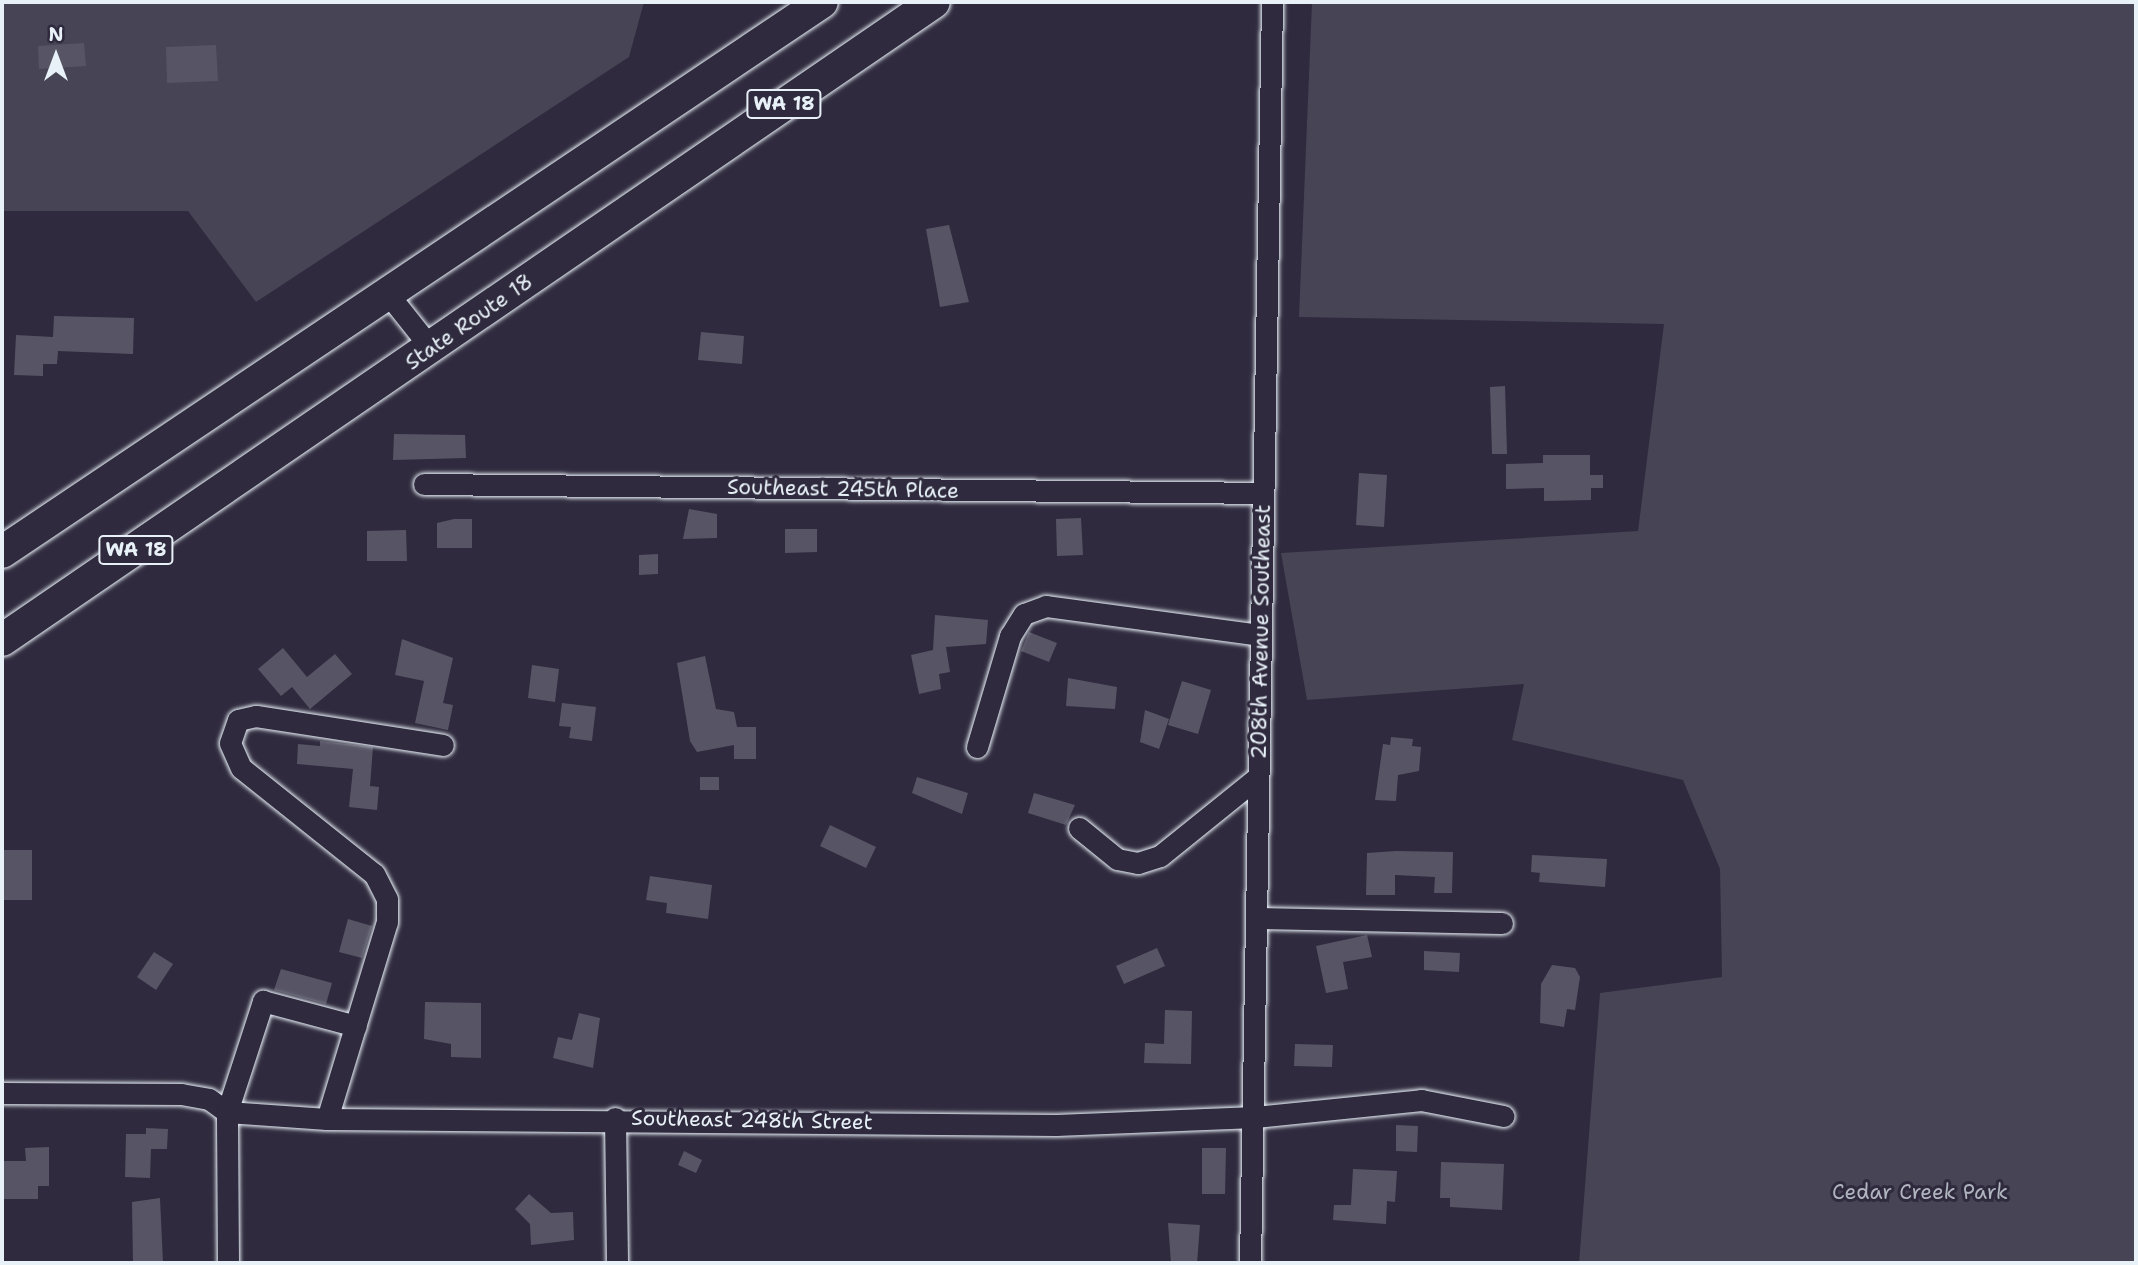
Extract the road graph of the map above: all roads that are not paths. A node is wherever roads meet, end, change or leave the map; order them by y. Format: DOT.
graph roads {
  1 [pos="822,2"];
  2 [pos="934,2"];
  3 [pos="1272,2"];
  4 [pos="388,294"];
  5 [pos="431,348"];
  6 [pos="424,484"];
  7 [pos="1263,493"];
  8 [pos="2,552"];
  9 [pos="1260,635"];
  10 [pos="2,640"];
  11 [pos="443,745"];
  12 [pos="977,747"];
  13 [pos="1258,777"];
  14 [pos="1079,828"];
  15 [pos="1257,918"];
  16 [pos="1502,923"];
  17 [pos="356,1026"];
  18 [pos="2,1093"];
  19 [pos="227,1112"];
  20 [pos="1503,1116"];
  21 [pos="1255,1117"];
  22 [pos="615,1118"];
  23 [pos="327,1119"];
  24 [pos="228,1263"];
  25 [pos="617,1263"];
  26 [pos="1250,1263"];
  1 -- 4 [label="highway, WA 18"];
  2 -- 5 [label="highway, State Route 18 / WA 18"];
  3 -- 7 [label="street, 208th Avenue Southeast"];
  4 -- 5 [label="street"];
  4 -- 8 [label="highway, WA 18"];
  5 -- 10 [label="highway, State Route 18 / WA 18"];
  6 -- 7 [label="street, Southeast 245th Place"];
  7 -- 9 [label="street, 208th Avenue Southeast"];
  9 -- 12 [label="street"];
  9 -- 13 [label="street, 208th Avenue Southeast"];
  11 -- 17 [label="street"];
  13 -- 14 [label="street"];
  13 -- 15 [label="street, 208th Avenue Southeast"];
  15 -- 16 [label="street"];
  15 -- 21 [label="street, 208th Avenue Southeast"];
  17 -- 19 [label="street"];
  17 -- 23 [label="street"];
  18 -- 19 [label="street, Southeast 248th Street"];
  19 -- 23 [label="street, Southeast 248th Street"];
  19 -- 24 [label="street"];
  20 -- 21 [label="street, Southeast 248th Street"];
  21 -- 22 [label="street, Southeast 248th Street"];
  21 -- 26 [label="street, 208th Avenue Southeast"];
  22 -- 23 [label="street, Southeast 248th Street"];
  22 -- 25 [label="street"];
}
